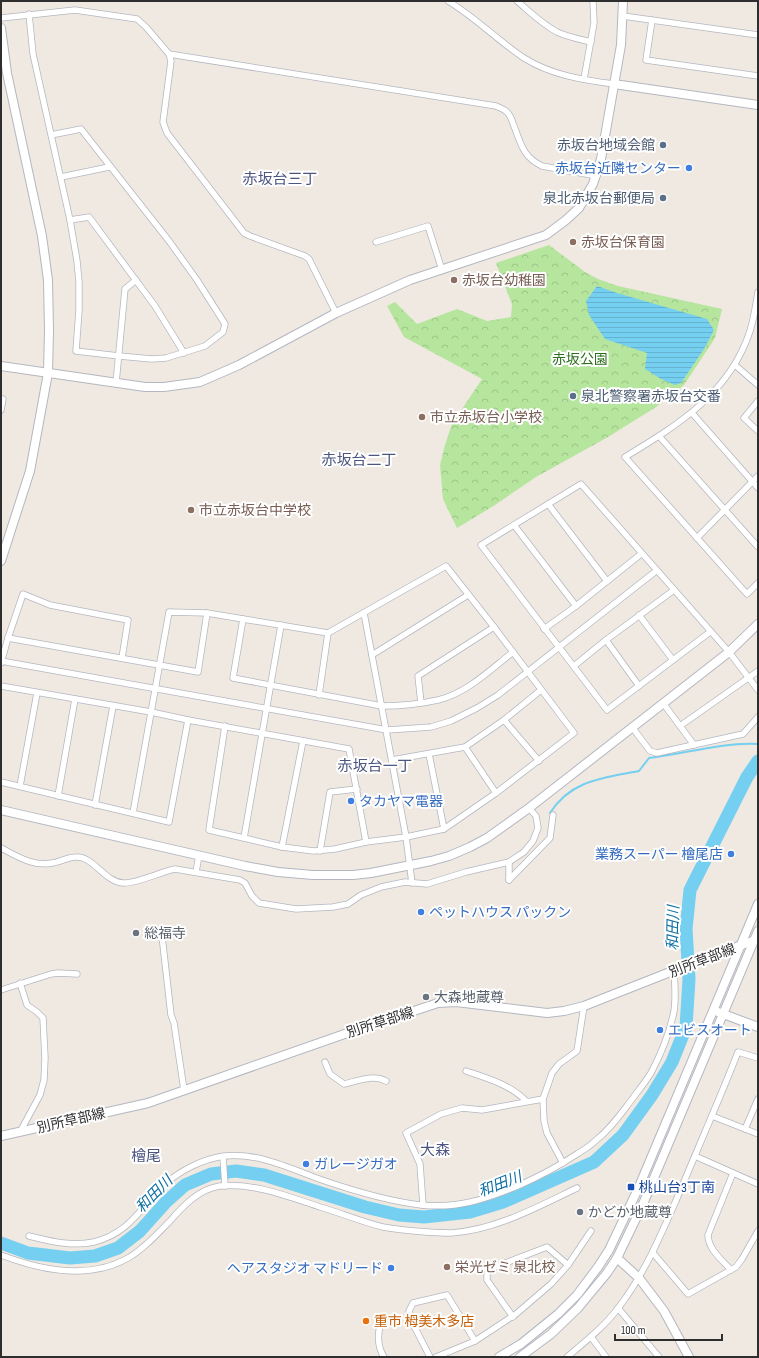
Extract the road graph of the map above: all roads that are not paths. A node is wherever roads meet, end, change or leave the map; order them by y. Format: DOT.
graph roads {
  1 [pos="448,1"];
  2 [pos="517,1"];
  3 [pos="593,1"];
  4 [pos="623,1"];
  5 [pos="29,14"];
  6 [pos="623,16"];
  7 [pos="1,18"];
  8 [pos="652,20"];
  9 [pos="1,28"];
  10 [pos="758,35"];
  11 [pos="591,42"];
  12 [pos="169,54"];
  13 [pos="4,73"];
  14 [pos="758,76"];
  15 [pos="584,79"];
  16 [pos="614,84"];
  17 [pos="758,105"];
  18 [pos="51,135"];
  19 [pos="109,167"];
  20 [pos="597,176"];
  21 [pos="61,177"];
  22 [pos="70,220"];
  23 [pos="376,242"];
  24 [pos="442,270"];
  25 [pos="136,280"];
  26 [pos="758,292"];
  27 [pos="336,313"];
  28 [pos="184,353"];
  29 [pos="119,356"];
  30 [pos="735,365"];
  31 [pos="1,366"];
  32 [pos="48,374"];
  33 [pos="116,383"];
  34 [pos="758,385"];
  35 [pos="1,399"];
  36 [pos="758,401"];
  37 [pos="1,410"];
  38 [pos="692,413"];
  39 [pos="758,431"];
  40 [pos="659,436"];
  41 [pos="758,476"];
  42 [pos="752,481"];
  43 [pos="758,488"];
  44 [pos="548,504"];
  45 [pos="724,509"];
  46 [pos="514,524"];
  47 [pos="697,538"];
  48 [pos="758,548"];
  49 [pos="641,554"];
  50 [pos="1,562"];
  51 [pos="656,571"];
  52 [pos="607,581"];
  53 [pos="758,583"];
  54 [pos="674,590"];
  55 [pos="468,595"];
  56 [pos="576,606"];
  57 [pos="207,613"];
  58 [pos="364,613"];
  59 [pos="639,615"];
  60 [pos="242,619"];
  61 [pos="758,624"];
  62 [pos="281,625"];
  63 [pos="494,627"];
  64 [pos="544,629"];
  65 [pos="710,632"];
  66 [pos="328,633"];
  67 [pos="8,638"];
  68 [pos="606,640"];
  69 [pos="560,648"];
  70 [pos="513,652"];
  71 [pos="728,652"];
  72 [pos="372,655"];
  73 [pos="122,658"];
  74 [pos="673,660"];
  75 [pos="1,662"];
  76 [pos="160,665"];
  77 [pos="574,666"];
  78 [pos="528,671"];
  79 [pos="758,671"];
  80 [pos="749,678"];
  81 [pos="271,685"];
  82 [pos="1,686"];
  83 [pos="639,686"];
  84 [pos="156,689"];
  85 [pos="541,690"];
  86 [pos="758,690"];
  87 [pos="37,693"];
  88 [pos="319,695"];
  89 [pos="75,699"];
  90 [pos="421,703"];
  91 [pos="663,703"];
  92 [pos="113,706"];
  93 [pos="382,706"];
  94 [pos="267,708"];
  95 [pos="152,712"];
  96 [pos="758,717"];
  97 [pos="188,720"];
  98 [pos="504,720"];
  99 [pos="225,726"];
  100 [pos="680,726"];
  101 [pos="632,727"];
  102 [pos="386,730"];
  103 [pos="263,733"];
  104 [pos="303,741"];
  105 [pos="694,745"];
  106 [pos="465,747"];
  107 [pos="429,754"];
  108 [pos="392,760"];
  109 [pos="539,761"];
  110 [pos="1,782"];
  111 [pos="20,786"];
  112 [pos="357,789"];
  113 [pos="496,793"];
  114 [pos="58,796"];
  115 [pos="95,804"];
  116 [pos="529,808"];
  117 [pos="1,810"];
  118 [pos="133,813"];
  119 [pos="553,816"];
  120 [pos="444,829"];
  121 [pos="406,837"];
  122 [pos="244,838"];
  123 [pos="366,842"];
  124 [pos="282,847"];
  125 [pos="1,848"];
  126 [pos="320,851"];
  127 [pos="198,855"];
  128 [pos="509,862"];
  129 [pos="410,865"];
  130 [pos="196,872"];
  131 [pos="412,883"];
  132 [pos="758,904"];
  133 [pos="758,931"];
  134 [pos="162,936"];
  135 [pos="756,939"];
  136 [pos="741,945"];
  137 [pos="676,970"];
  138 [pos="77,974"];
  139 [pos="20,983"];
  140 [pos="1,990"];
  141 [pos="584,1006"];
  142 [pos="713,1011"];
  143 [pos="723,1014"];
  144 [pos="758,1027"];
  145 [pos="758,1058"];
  146 [pos="325,1062"];
  147 [pos="466,1071"];
  148 [pos="386,1081"];
  149 [pos="184,1090"];
  150 [pos="758,1098"];
  151 [pos="543,1099"];
  152 [pos="526,1101"];
  153 [pos="712,1116"];
  154 [pos="745,1129"];
  155 [pos="20,1132"];
  156 [pos="758,1134"];
  157 [pos="1,1136"];
  158 [pos="695,1156"];
  159 [pos="223,1157"];
  160 [pos="563,1163"];
  161 [pos="734,1173"];
  162 [pos="758,1184"];
  163 [pos="225,1186"];
  164 [pos="577,1188"];
  165 [pos="423,1205"];
  166 [pos="591,1231"];
  167 [pos="758,1231"];
  168 [pos="29,1236"];
  169 [pos="609,1250"];
  170 [pos="653,1252"];
  171 [pos="1,1255"];
  172 [pos="617,1258"];
  173 [pos="568,1265"];
  174 [pos="731,1270"];
  175 [pos="639,1278"];
  176 [pos="618,1308"];
  177 [pos="513,1316"];
  178 [pos="385,1319"];
  179 [pos="591,1337"];
  180 [pos="475,1341"];
  181 [pos="384,1357"];
  182 [pos="430,1357"];
  183 [pos="436,1357"];
  184 [pos="499,1357"];
  185 [pos="520,1357"];
  186 [pos="567,1357"];
  187 [pos="606,1357"];
  188 [pos="659,1357"];
  189 [pos="689,1357"];
  1 -- 15 [label="street"];
  2 -- 11 [label="street"];
  3 -- 11 [label="street"];
  4 -- 6 [label="street"];
  5 -- 7 [label="street"];
  5 -- 12 [label="street"];
  5 -- 18 [label="street"];
  6 -- 8 [label="street"];
  6 -- 16 [label="street"];
  8 -- 10 [label="street"];
  8 -- 14 [label="street"];
  9 -- 13 [label="street"];
  11 -- 15 [label="street"];
  12 -- 20 [label="street"];
  12 -- 27 [label="street"];
  13 -- 32 [label="street"];
  15 -- 16 [label="street"];
  16 -- 17 [label="street"];
  16 -- 20 [label="street"];
  18 -- 19 [label="street"];
  18 -- 21 [label="street"];
  19 -- 21 [label="street"];
  19 -- 28 [label="street"];
  20 -- 24 [label="street"];
  21 -- 22 [label="street"];
  22 -- 25 [label="street"];
  22 -- 29 [label="street"];
  23 -- 24 [label="street"];
  24 -- 27 [label="street"];
  25 -- 28 [label="street"];
  25 -- 29 [label="street"];
  26 -- 30 [label="street"];
  27 -- 33 [label="street"];
  28 -- 29 [label="street"];
  29 -- 33 [label="street"];
  30 -- 34 [label="street"];
  30 -- 38 [label="street"];
  31 -- 32 [label="street"];
  32 -- 33 [label="street"];
  32 -- 50 [label="street"];
  35 -- 37 [label="street"];
  36 -- 39 [label="street"];
  38 -- 40 [label="street"];
  38 -- 42 [label="street"];
  40 -- 45 [label="street"];
  40 -- 47 [label="street"];
  41 -- 42 [label="street"];
  42 -- 43 [label="street"];
  42 -- 45 [label="street"];
  44 -- 46 [label="street"];
  44 -- 49 [label="street"];
  44 -- 52 [label="street"];
  45 -- 47 [label="street"];
  45 -- 48 [label="street"];
  46 -- 56 [label="street"];
  46 -- 64 [label="street"];
  47 -- 53 [label="street"];
  49 -- 51 [label="street"];
  49 -- 52 [label="street"];
  51 -- 54 [label="street"];
  51 -- 69 [label="street"];
  52 -- 56 [label="street"];
  54 -- 59 [label="street"];
  54 -- 65 [label="street"];
  55 -- 58 [label="street"];
  55 -- 63 [label="street"];
  55 -- 72 [label="street"];
  56 -- 64 [label="street"];
  57 -- 60 [label="street"];
  57 -- 76 [label="street"];
  57 -- 76 [label="street"];
  58 -- 66 [label="street"];
  58 -- 72 [label="street"];
  59 -- 68 [label="street"];
  59 -- 74 [label="street"];
  60 -- 62 [label="street"];
  60 -- 81 [label="street"];
  61 -- 71 [label="street"];
  62 -- 66 [label="street"];
  62 -- 81 [label="street"];
  63 -- 70 [label="street"];
  63 -- 90 [label="street"];
  64 -- 69 [label="street"];
  65 -- 71 [label="street"];
  65 -- 74 [label="street"];
  66 -- 88 [label="street"];
  67 -- 73 [label="street"];
  67 -- 73 [label="street"];
  67 -- 75 [label="street"];
  68 -- 77 [label="street"];
  68 -- 83 [label="street"];
  69 -- 77 [label="street"];
  69 -- 78 [label="street"];
  70 -- 78 [label="street"];
  70 -- 90 [label="street"];
  71 -- 80 [label="street"];
  71 -- 91 [label="street"];
  72 -- 93 [label="street"];
  73 -- 76 [label="street"];
  74 -- 83 [label="street"];
  75 -- 84 [label="street"];
  76 -- 84 [label="street"];
  77 -- 83 [label="street"];
  78 -- 85 [label="street"];
  78 -- 102 [label="street"];
  79 -- 80 [label="street"];
  80 -- 86 [label="street"];
  80 -- 100 [label="street"];
  81 -- 88 [label="street"];
  81 -- 94 [label="street"];
  82 -- 87 [label="street"];
  84 -- 94 [label="street"];
  84 -- 95 [label="street"];
  85 -- 98 [label="street"];
  85 -- 109 [label="street"];
  87 -- 89 [label="street"];
  87 -- 111 [label="street"];
  88 -- 93 [label="street"];
  89 -- 92 [label="street"];
  89 -- 114 [label="street"];
  90 -- 93 [label="street"];
  91 -- 100 [label="street"];
  91 -- 101 [label="street"];
  92 -- 95 [label="street"];
  92 -- 115 [label="street"];
  93 -- 102 [label="street"];
  94 -- 102 [label="street"];
  94 -- 103 [label="street"];
  95 -- 97 [label="street"];
  95 -- 118 [label="street"];
  96 -- 105 [label="street"];
  97 -- 99 [label="street"];
  97 -- 118 [label="street"];
  98 -- 106 [label="street"];
  98 -- 109 [label="street"];
  99 -- 103 [label="street"];
  99 -- 122 [label="street"];
  100 -- 105 [label="street"];
  101 -- 105 [label="street"];
  101 -- 116 [label="street"];
  102 -- 108 [label="street"];
  103 -- 104 [label="street"];
  103 -- 122 [label="street"];
  104 -- 112 [label="street"];
  104 -- 124 [label="street"];
  106 -- 107 [label="street"];
  106 -- 113 [label="street"];
  107 -- 108 [label="street"];
  107 -- 120 [label="street"];
  108 -- 121 [label="street"];
  109 -- 113 [label="street"];
  110 -- 111 [label="street"];
  111 -- 114 [label="street"];
  112 -- 123 [label="street"];
  112 -- 126 [label="street"];
  113 -- 120 [label="street"];
  114 -- 115 [label="street"];
  115 -- 118 [label="street"];
  116 -- 128 [label="street"];
  116 -- 129 [label="street"];
  117 -- 127 [label="street"];
  119 -- 128 [label="street"];
  120 -- 121 [label="street"];
  121 -- 123 [label="street"];
  121 -- 129 [label="street"];
  122 -- 124 [label="street"];
  123 -- 126 [label="street"];
  124 -- 126 [label="street"];
  125 -- 130 [label="street"];
  127 -- 129 [label="street"];
  127 -- 130 [label="street"];
  128 -- 131 [label="street"];
  129 -- 131 [label="street"];
  130 -- 131 [label="street"];
  132 -- 136 [label="street"];
  133 -- 135 [label="street"];
  134 -- 149 [label="street"];
  135 -- 136 [label="street, 別所草部線"];
  135 -- 143 [label="street"];
  136 -- 137 [label="street, 別所草部線"];
  136 -- 142 [label="street"];
  137 -- 141 [label="street, 別所草部線"];
  137 -- 160 [label="street"];
  138 -- 139 [label="street"];
  139 -- 140 [label="street"];
  139 -- 155 [label="street"];
  141 -- 149 [label="street, 別所草部線"];
  141 -- 151 [label="street"];
  142 -- 143 [label="street"];
  142 -- 169 [label="street"];
  143 -- 144 [label="street"];
  143 -- 172 [label="street"];
  145 -- 153 [label="street"];
  146 -- 148 [label="street"];
  147 -- 152 [label="street"];
  149 -- 155 [label="street, 別所草部線"];
  150 -- 154 [label="street"];
  151 -- 152 [label="street"];
  151 -- 160 [label="street"];
  152 -- 165 [label="street"];
  153 -- 154 [label="street"];
  153 -- 158 [label="street"];
  154 -- 156 [label="street"];
  155 -- 157 [label="street, 別所草部線"];
  158 -- 161 [label="street"];
  158 -- 170 [label="street"];
  159 -- 163 [label="street"];
  159 -- 165 [label="street"];
  159 -- 168 [label="street"];
  160 -- 165 [label="street"];
  161 -- 162 [label="street"];
  161 -- 174 [label="street"];
  163 -- 164 [label="street"];
  163 -- 171 [label="street"];
  166 -- 173 [label="street"];
  167 -- 174 [label="street"];
  169 -- 172 [label="street"];
  169 -- 184 [label="street"];
  170 -- 174 [label="street"];
  170 -- 175 [label="street"];
  172 -- 175 [label="street"];
  172 -- 185 [label="street"];
  173 -- 177 [label="street"];
  173 -- 177 [label="street"];
  175 -- 176 [label="street"];
  175 -- 189 [label="street"];
  176 -- 179 [label="street"];
  176 -- 188 [label="street"];
  177 -- 180 [label="street"];
  178 -- 181 [label="street"];
  179 -- 186 [label="street"];
  179 -- 187 [label="street"];
  180 -- 182 [label="street"];
  180 -- 183 [label="street"];
}
